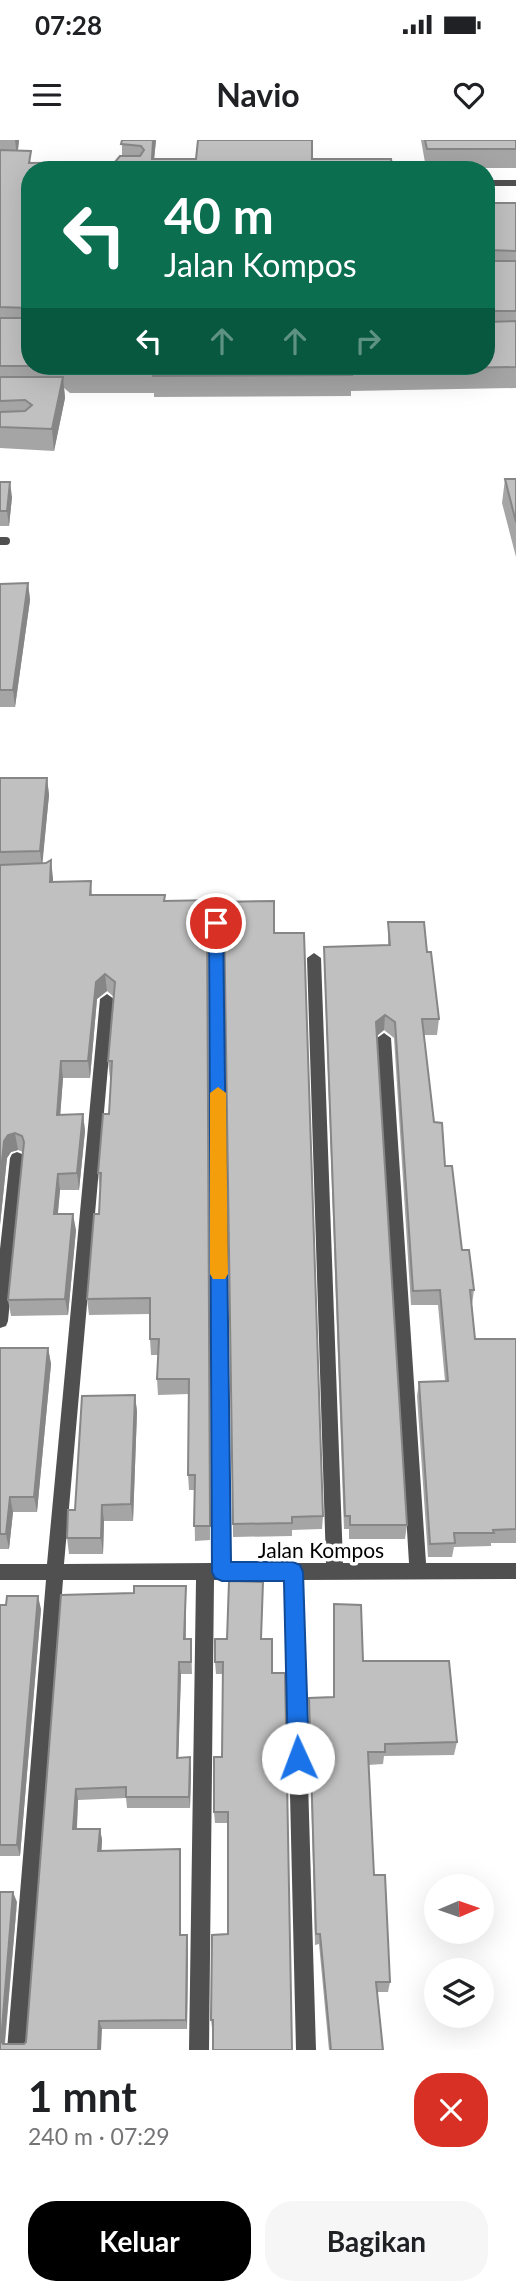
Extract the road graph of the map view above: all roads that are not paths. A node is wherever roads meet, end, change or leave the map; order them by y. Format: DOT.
graph roads {
  1 [pos="495,183"];
  2 [pos="516,183"];
  3 [pos="216,923"];
  4 [pos="314,958"];
  5 [pos="107,999"];
  6 [pos="384,1038"];
  7 [pos="17,1158"];
  8 [pos="0,1321"];
  9 [pos="516,1571"];
  10 [pos="0,1572"];
  11 [pos="55,1572"];
  12 [pos="213,1572"];
  13 [pos="293,1572"];
  14 [pos="335,1572"];
  15 [pos="418,1572"];
  16 [pos="17,2050"];
  17 [pos="199,2050"];
  18 [pos="306,2050"];
  1 -- 2 [label="lane"];
  3 -- 12 [label="street"];
  4 -- 14 [label="street"];
  5 -- 11 [label="street"];
  6 -- 15 [label="street"];
  7 -- 8 [label="street"];
  9 -- 15 [label="street, Jalan Kompos"];
  10 -- 11 [label="street, Jalan Kompos"];
  11 -- 12 [label="street, Jalan Kompos"];
  11 -- 16 [label="street"];
  12 -- 13 [label="street, Jalan Kompos"];
  12 -- 17 [label="street"];
  13 -- 14 [label="street, Jalan Kompos"];
  13 -- 18 [label="street"];
  14 -- 15 [label="street, Jalan Kompos"];
}
